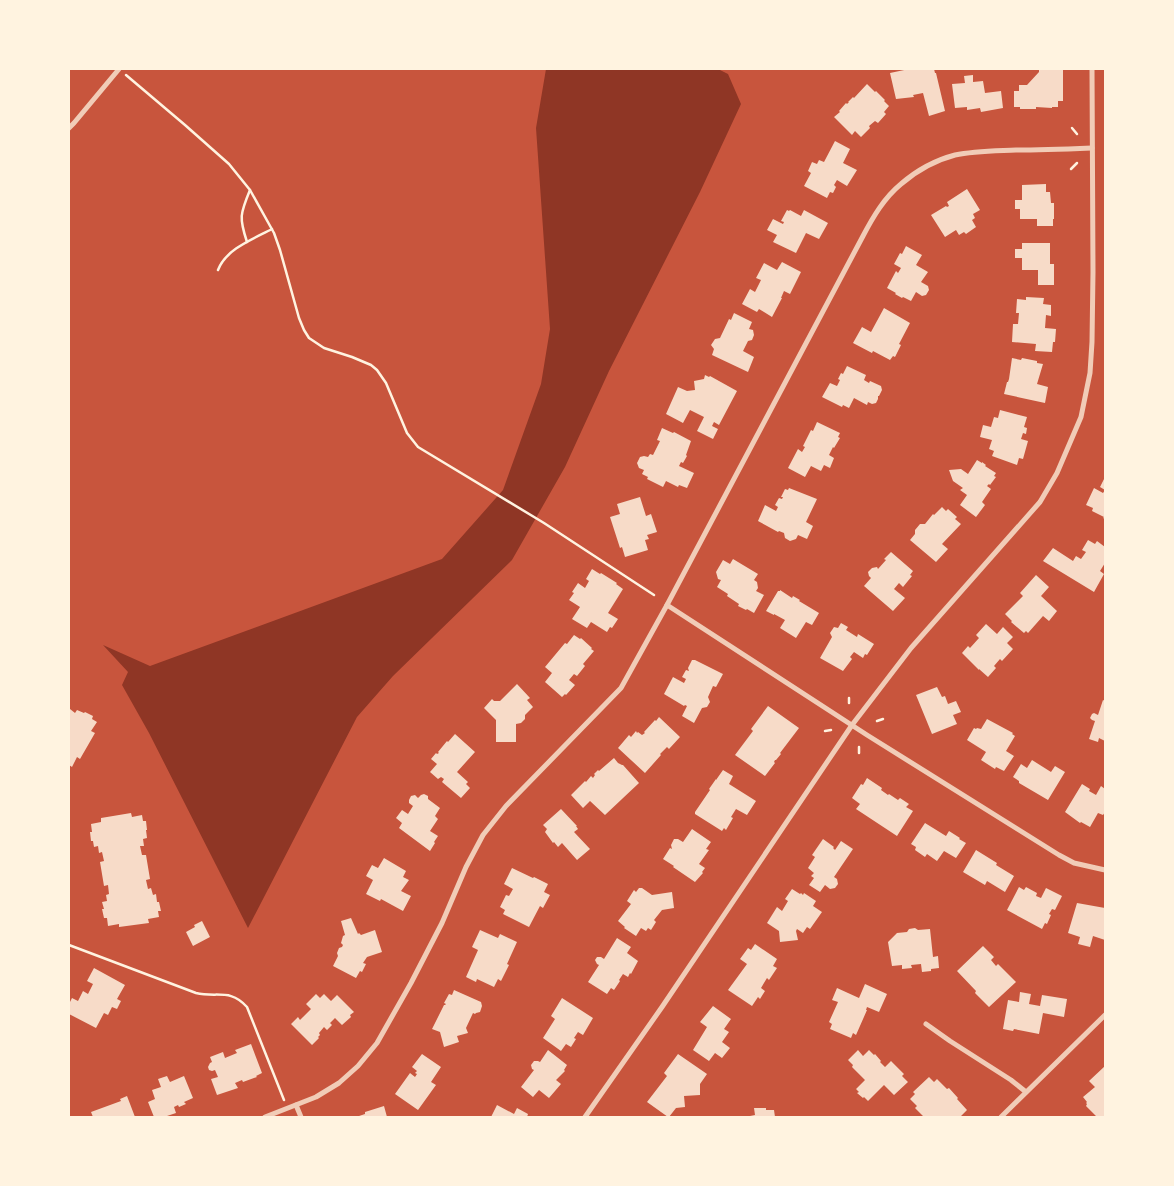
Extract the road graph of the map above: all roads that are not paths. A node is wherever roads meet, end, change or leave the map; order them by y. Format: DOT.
graph roads {
  1 [pos="119,69"];
  2 [pos="1092,69"];
  3 [pos="69,128"];
  4 [pos="1092,148"];
  5 [pos="667,605"];
  6 [pos="852,725"];
  7 [pos="1105,870"];
  8 [pos="1105,1015"];
  9 [pos="926,1024"];
  10 [pos="1026,1092"];
  11 [pos="296,1105"];
  12 [pos="265,1117"];
  13 [pos="301,1117"];
  14 [pos="585,1117"];
  15 [pos="1001,1117"];
  1 -- 3 [label="street"];
  2 -- 4 [label="street"];
  4 -- 5 [label="street"];
  4 -- 6 [label="street"];
  5 -- 6 [label="street"];
  5 -- 11 [label="street"];
  6 -- 7 [label="street"];
  6 -- 14 [label="street"];
  8 -- 10 [label="street"];
  9 -- 10 [label="street"];
  10 -- 15 [label="street"];
  11 -- 12 [label="street"];
  11 -- 13 [label="street"];
}
